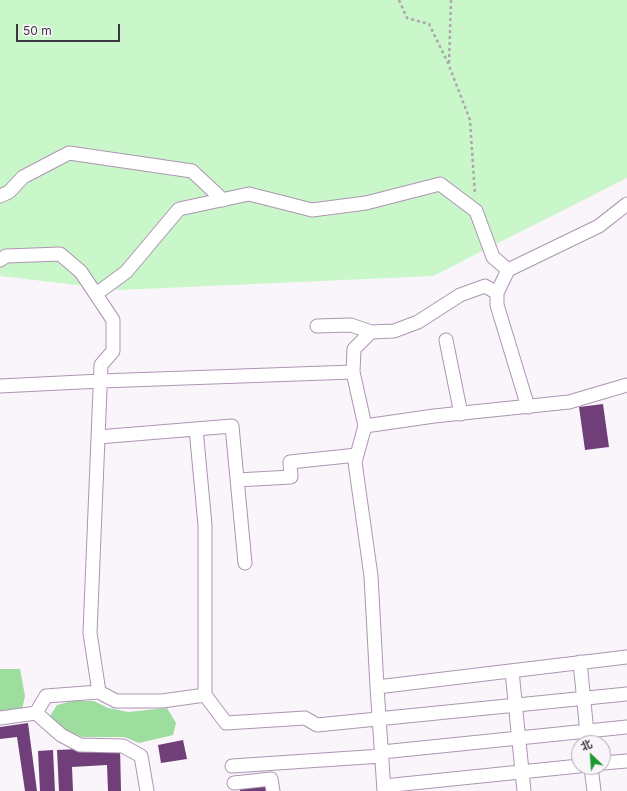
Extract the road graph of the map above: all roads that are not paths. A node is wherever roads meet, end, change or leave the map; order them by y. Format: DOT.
graph roads {
  1 [pos="0,196"];
  2 [pos="223,200"];
  3 [pos="627,204"];
  4 [pos="0,260"];
  5 [pos="508,270"];
  6 [pos="497,293"];
  7 [pos="96,294"];
  8 [pos="317,326"];
  9 [pos="371,332"];
  10 [pos="446,340"];
  11 [pos="353,372"];
  12 [pos="101,381"];
  13 [pos="627,385"];
  14 [pos="0,386"];
  15 [pos="528,407"];
  16 [pos="460,414"];
  17 [pos="365,426"];
  18 [pos="196,429"];
  19 [pos="98,437"];
  20 [pos="356,458"];
  21 [pos="237,480"];
  22 [pos="246,563"];
  23 [pos="627,656"];
  24 [pos="580,662"];
  25 [pos="512,671"];
  26 [pos="377,687"];
  27 [pos="99,692"];
  28 [pos="627,694"];
  29 [pos="205,695"];
  30 [pos="584,699"];
  31 [pos="515,706"];
  32 [pos="36,714"];
  33 [pos="0,718"];
  34 [pos="379,719"];
  35 [pos="627,727"];
  36 [pos="588,735"];
  37 [pos="596,735"];
  38 [pos="571,737"];
  39 [pos="519,738"];
  40 [pos="382,754"];
  41 [pos="627,761"];
  42 [pos="611,762"];
  43 [pos="232,766"];
  44 [pos="571,767"];
  45 [pos="522,772"];
  46 [pos="592,775"];
  47 [pos="234,783"];
  48 [pos="384,788"];
  49 [pos="147,791"];
  50 [pos="273,791"];
  51 [pos="524,791"];
  52 [pos="594,791"];
  1 -- 2 [label="street"];
  2 -- 5 [label="street"];
  2 -- 7 [label="street"];
  3 -- 5 [label="street"];
  4 -- 7 [label="street"];
  5 -- 6 [label="street"];
  6 -- 9 [label="street"];
  6 -- 15 [label="street"];
  7 -- 12 [label="street"];
  8 -- 9 [label="street"];
  9 -- 11 [label="street"];
  10 -- 16 [label="street"];
  11 -- 12 [label="street"];
  11 -- 17 [label="street"];
  12 -- 14 [label="street"];
  12 -- 19 [label="street"];
  13 -- 15 [label="street"];
  15 -- 16 [label="street"];
  16 -- 17 [label="street"];
  17 -- 20 [label="street"];
  18 -- 19 [label="street"];
  18 -- 21 [label="street"];
  18 -- 29 [label="street"];
  19 -- 27 [label="street"];
  20 -- 21 [label="street"];
  20 -- 26 [label="street"];
  21 -- 22 [label="street"];
  23 -- 24 [label="street"];
  24 -- 25 [label="street"];
  24 -- 30 [label="street"];
  25 -- 26 [label="street"];
  25 -- 31 [label="street"];
  26 -- 34 [label="street"];
  27 -- 29 [label="street"];
  27 -- 32 [label="street"];
  28 -- 30 [label="street"];
  29 -- 34 [label="street"];
  30 -- 31 [label="street"];
  30 -- 36 [label="street"];
  31 -- 34 [label="street"];
  31 -- 39 [label="street"];
  32 -- 33 [label="street"];
  32 -- 49 [label="street"];
  34 -- 40 [label="street"];
  35 -- 37 [label="street"];
  38 -- 39 [label="street"];
  39 -- 40 [label="street"];
  39 -- 45 [label="street"];
  40 -- 43 [label="street"];
  40 -- 48 [label="street"];
  41 -- 42 [label="street"];
  44 -- 45 [label="street"];
  45 -- 48 [label="street"];
  45 -- 51 [label="street"];
  46 -- 52 [label="street"];
  47 -- 50 [label="street"];
}
